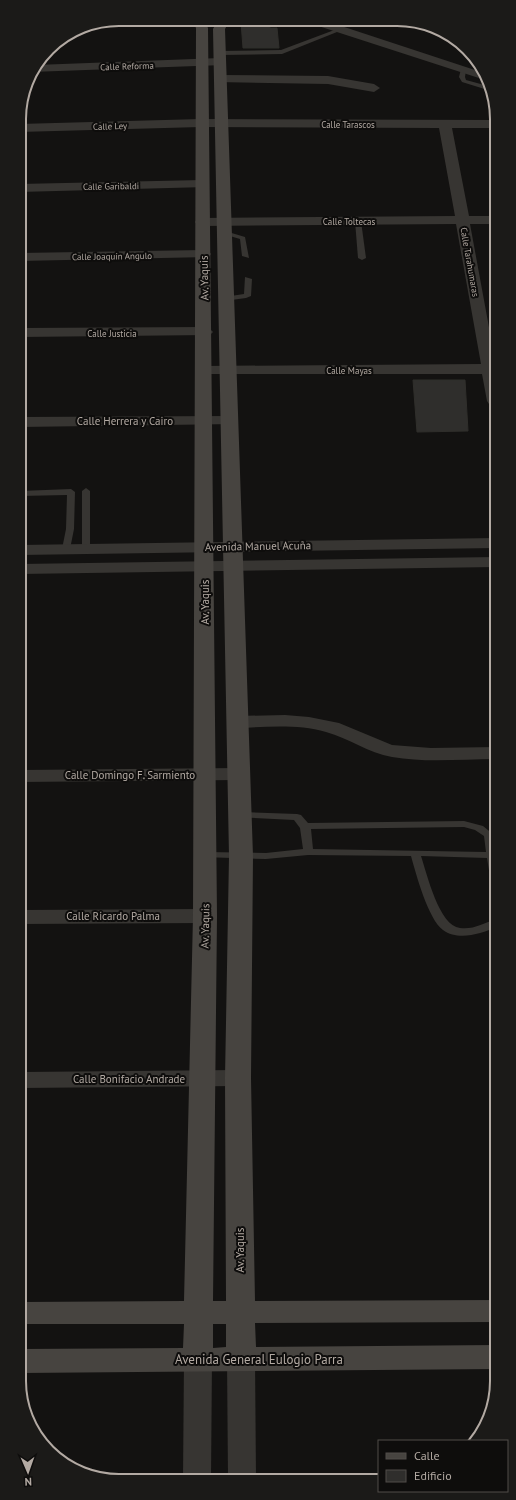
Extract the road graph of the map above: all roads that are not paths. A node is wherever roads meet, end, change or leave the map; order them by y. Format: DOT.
graph roads {
  1 [pos="201,26"];
  2 [pos="221,26"];
  3 [pos="335,26"];
  4 [pos="340,26"];
  5 [pos="340,26"];
  6 [pos="214,59"];
  7 [pos="472,64"];
  8 [pos="41,69"];
  9 [pos="463,70"];
  10 [pos="480,76"];
  11 [pos="220,79"];
  12 [pos="484,87"];
  13 [pos="374,88"];
  14 [pos="200,123"];
  15 [pos="222,123"];
  16 [pos="445,124"];
  17 [pos="490,124"];
  18 [pos="26,128"];
  19 [pos="202,184"];
  20 [pos="26,188"];
  21 [pos="490,212"];
  22 [pos="462,216"];
  23 [pos="203,217"];
  24 [pos="490,219"];
  25 [pos="358,221"];
  26 [pos="224,222"];
  27 [pos="204,254"];
  28 [pos="246,256"];
  29 [pos="26,258"];
  30 [pos="362,258"];
  31 [pos="248,279"];
  32 [pos="227,299"];
  33 [pos="205,332"];
  34 [pos="26,334"];
  35 [pos="490,353"];
  36 [pos="490,363"];
  37 [pos="203,365"];
  38 [pos="229,365"];
  39 [pos="204,421"];
  40 [pos="230,421"];
  41 [pos="26,422"];
  42 [pos="86,491"];
  43 [pos="26,493"];
  44 [pos="490,543"];
  45 [pos="66,549"];
  46 [pos="86,549"];
  47 [pos="26,550"];
  48 [pos="204,556"];
  49 [pos="234,556"];
  50 [pos="490,562"];
  51 [pos="26,569"];
  52 [pos="238,722"];
  53 [pos="490,753"];
  54 [pos="205,774"];
  55 [pos="239,774"];
  56 [pos="26,776"];
  57 [pos="240,815"];
  58 [pos="306,826"];
  59 [pos="490,842"];
  60 [pos="308,852"];
  61 [pos="415,853"];
  62 [pos="205,855"];
  63 [pos="490,855"];
  64 [pos="241,856"];
  65 [pos="205,916"];
  66 [pos="26,917"];
  67 [pos="490,926"];
  68 [pos="201,1078"];
  69 [pos="238,1078"];
  70 [pos="26,1080"];
  71 [pos="490,1311"];
  72 [pos="198,1312"];
  73 [pos="240,1312"];
  74 [pos="26,1313"];
  75 [pos="490,1357"];
  76 [pos="198,1359"];
  77 [pos="241,1359"];
  78 [pos="26,1361"];
  79 [pos="196,1474"];
  80 [pos="242,1474"];
  1 -- 6 [label="street, Av. Yaquis"];
  2 -- 6 [label="street, Av. Yaquis"];
  3 -- 6 [label="lane"];
  4 -- 7 [label="street"];
  5 -- 9 [label="street"];
  6 -- 8 [label="street, Calle Reforma"];
  6 -- 11 [label="street, Av. Yaquis"];
  6 -- 14 [label="street, Av. Yaquis"];
  9 -- 10 [label="street"];
  9 -- 12 [label="lane"];
  11 -- 13 [label="street"];
  11 -- 15 [label="street, Av. Yaquis"];
  14 -- 15 [label="street, Calle Tarascos"];
  14 -- 18 [label="street, Calle Ley"];
  14 -- 19 [label="street, Av. Yaquis"];
  15 -- 16 [label="street, Calle Tarascos"];
  15 -- 26 [label="street, Av. Yaquis"];
  16 -- 17 [label="street, Calle Tarascos"];
  16 -- 22 [label="street, Calle Tarahumaras"];
  19 -- 20 [label="street, Calle Garibaldi"];
  19 -- 23 [label="street, Av. Yaquis"];
  21 -- 22 [label="street, Calle Toltecas"];
  22 -- 24 [label="street, Calle Toltecas"];
  22 -- 25 [label="street, Calle Toltecas"];
  22 -- 26 [label="street, Calle Toltecas"];
  22 -- 35 [label="street, Calle Tarahumaras"];
  23 -- 26 [label="street, Calle Toltecas"];
  23 -- 27 [label="street, Av. Yaquis"];
  25 -- 26 [label="street, Calle Toltecas"];
  25 -- 30 [label="lane"];
  26 -- 28 [label="lane"];
  26 -- 32 [label="street, Av. Yaquis"];
  27 -- 29 [label="street, Calle Joaquín Angulo"];
  27 -- 33 [label="street, Av. Yaquis"];
  31 -- 32 [label="lane"];
  32 -- 38 [label="street, Av. Yaquis"];
  33 -- 34 [label="street, Calle Justicia"];
  33 -- 37 [label="street, Av. Yaquis"];
  36 -- 38 [label="street, Calle Mayas"];
  37 -- 38 [label="street, Calle Mayas"];
  37 -- 39 [label="street, Av. Yaquis"];
  38 -- 40 [label="street, Av. Yaquis"];
  39 -- 40 [label="street, Calle Herrera y Cairo"];
  39 -- 41 [label="street, Calle Herrera y Cairo"];
  39 -- 48 [label="street, Av. Yaquis"];
  40 -- 49 [label="street, Av. Yaquis"];
  42 -- 46 [label="lane"];
  43 -- 45 [label="lane"];
  44 -- 49 [label="street, Avenida Manuel Acuña"];
  45 -- 46 [label="street, Avenida Manuel Acuña"];
  45 -- 47 [label="street, Avenida Manuel Acuña"];
  46 -- 48 [label="street, Avenida Manuel Acuña"];
  48 -- 49 [label="street, Avenida Manuel Acuña"];
  48 -- 51 [label="street, Avenida Manuel Acuña"];
  48 -- 54 [label="street, Av. Yaquis"];
  49 -- 50 [label="street, Avenida Manuel Acuña"];
  49 -- 52 [label="street, Av. Yaquis"];
  52 -- 53 [label="street"];
  52 -- 55 [label="street, Av. Yaquis"];
  54 -- 55 [label="street, Calle Domingo F. Sarmiento"];
  54 -- 56 [label="street, Calle Domingo F. Sarmiento"];
  54 -- 62 [label="street, Av. Yaquis"];
  55 -- 57 [label="street, Av. Yaquis"];
  57 -- 58 [label="lane"];
  57 -- 64 [label="street, Av. Yaquis"];
  58 -- 59 [label="lane"];
  58 -- 60 [label="lane"];
  60 -- 61 [label="lane"];
  60 -- 64 [label="lane"];
  61 -- 63 [label="lane"];
  61 -- 67 [label="lane"];
  62 -- 64 [label="lane"];
  62 -- 65 [label="street, Av. Yaquis"];
  64 -- 69 [label="street, Av. Yaquis"];
  65 -- 66 [label="street, Calle Ricardo Palma"];
  65 -- 68 [label="street, Av. Yaquis"];
  68 -- 69 [label="street, Calle Bonifacio Andrade"];
  68 -- 70 [label="street, Calle Bonifacio Andrade"];
  68 -- 72 [label="street, Av. Yaquis"];
  69 -- 73 [label="street, Av. Yaquis"];
  71 -- 73 [label="street"];
  72 -- 73 [label="street"];
  72 -- 74 [label="street"];
  72 -- 76 [label="street, Av. Yaquis"];
  73 -- 77 [label="street, Av. Yaquis"];
  75 -- 77 [label="street, Avenida General Eulogio Parra"];
  76 -- 77 [label="street, Avenida General Eulogio Parra"];
  76 -- 78 [label="street, Avenida General Eulogio Parra"];
  76 -- 79 [label="street"];
  77 -- 80 [label="street, Av. Yaquis"];
}
